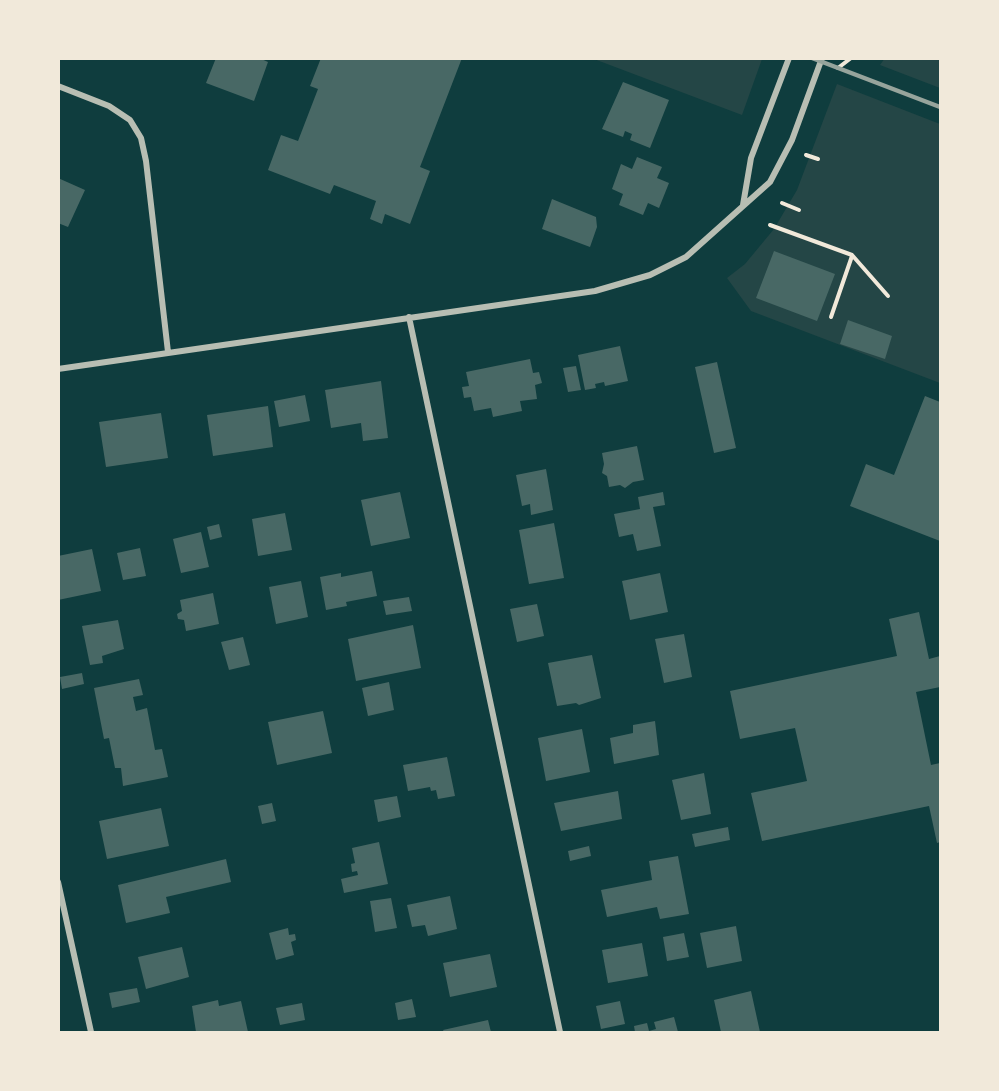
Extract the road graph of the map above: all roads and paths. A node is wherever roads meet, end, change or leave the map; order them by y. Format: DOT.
graph roads {
  1 [pos="789,58"];
  2 [pos="822,58"];
  3 [pos="851,58"];
  4 [pos="838,68"];
  5 [pos="58,86"];
  6 [pos="806,155"];
  7 [pos="818,159"];
  8 [pos="782,203"];
  9 [pos="743,205"];
  10 [pos="799,210"];
  11 [pos="770,225"];
  12 [pos="852,255"];
  13 [pos="888,296"];
  14 [pos="409,317"];
  15 [pos="831,317"];
  16 [pos="168,352"];
  17 [pos="58,369"];
  18 [pos="58,882"];
  19 [pos="91,1032"];
  20 [pos="560,1032"];
  1 -- 9 [label="street"];
  2 -- 9 [label="street"];
  3 -- 4 [label="path"];
  5 -- 16 [label="street"];
  6 -- 7 [label="path"];
  8 -- 10 [label="path"];
  9 -- 14 [label="street"];
  11 -- 12 [label="path"];
  12 -- 13 [label="path"];
  12 -- 15 [label="path"];
  14 -- 16 [label="street"];
  14 -- 20 [label="street"];
  16 -- 17 [label="street"];
  18 -- 19 [label="street"];
}
